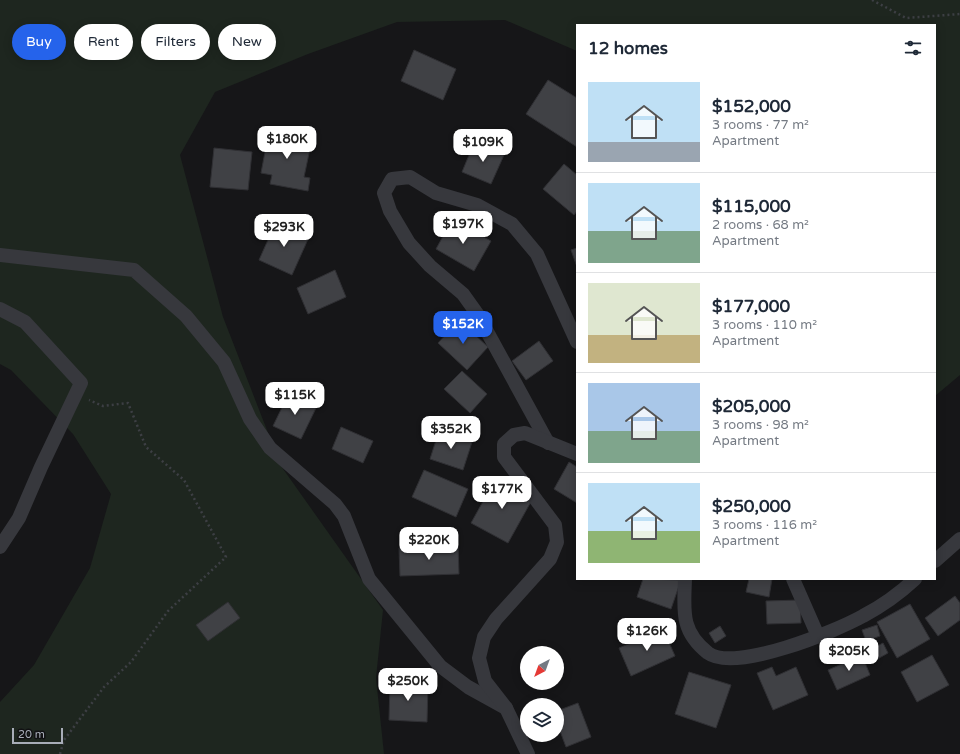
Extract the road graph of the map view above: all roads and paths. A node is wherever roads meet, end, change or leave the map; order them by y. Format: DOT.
graph roads {
  1 [pos="872,0"];
  2 [pos="960,14"];
  3 [pos="0,254"];
  4 [pos="0,308"];
  5 [pos="576,340"];
  6 [pos="81,383"];
  7 [pos="548,442"];
  8 [pos="576,454"];
  9 [pos="960,539"];
  10 [pos="0,547"];
  11 [pos="936,560"];
  12 [pos="685,580"];
  13 [pos="793,580"];
  14 [pos="914,580"];
  15 [pos="818,636"];
  16 [pos="506,708"];
  17 [pos="60,754"];
  18 [pos="528,754"];
  1 -- 2 [label="path"];
  3 -- 16 [label="street"];
  4 -- 6 [label="street"];
  5 -- 7 [label="street"];
  6 -- 10 [label="street"];
  6 -- 17 [label="path"];
  7 -- 8 [label="street"];
  7 -- 16 [label="street"];
  9 -- 11 [label="street"];
  12 -- 15 [label="street"];
  13 -- 15 [label="street"];
  14 -- 15 [label="street"];
  16 -- 18 [label="street"];
}
